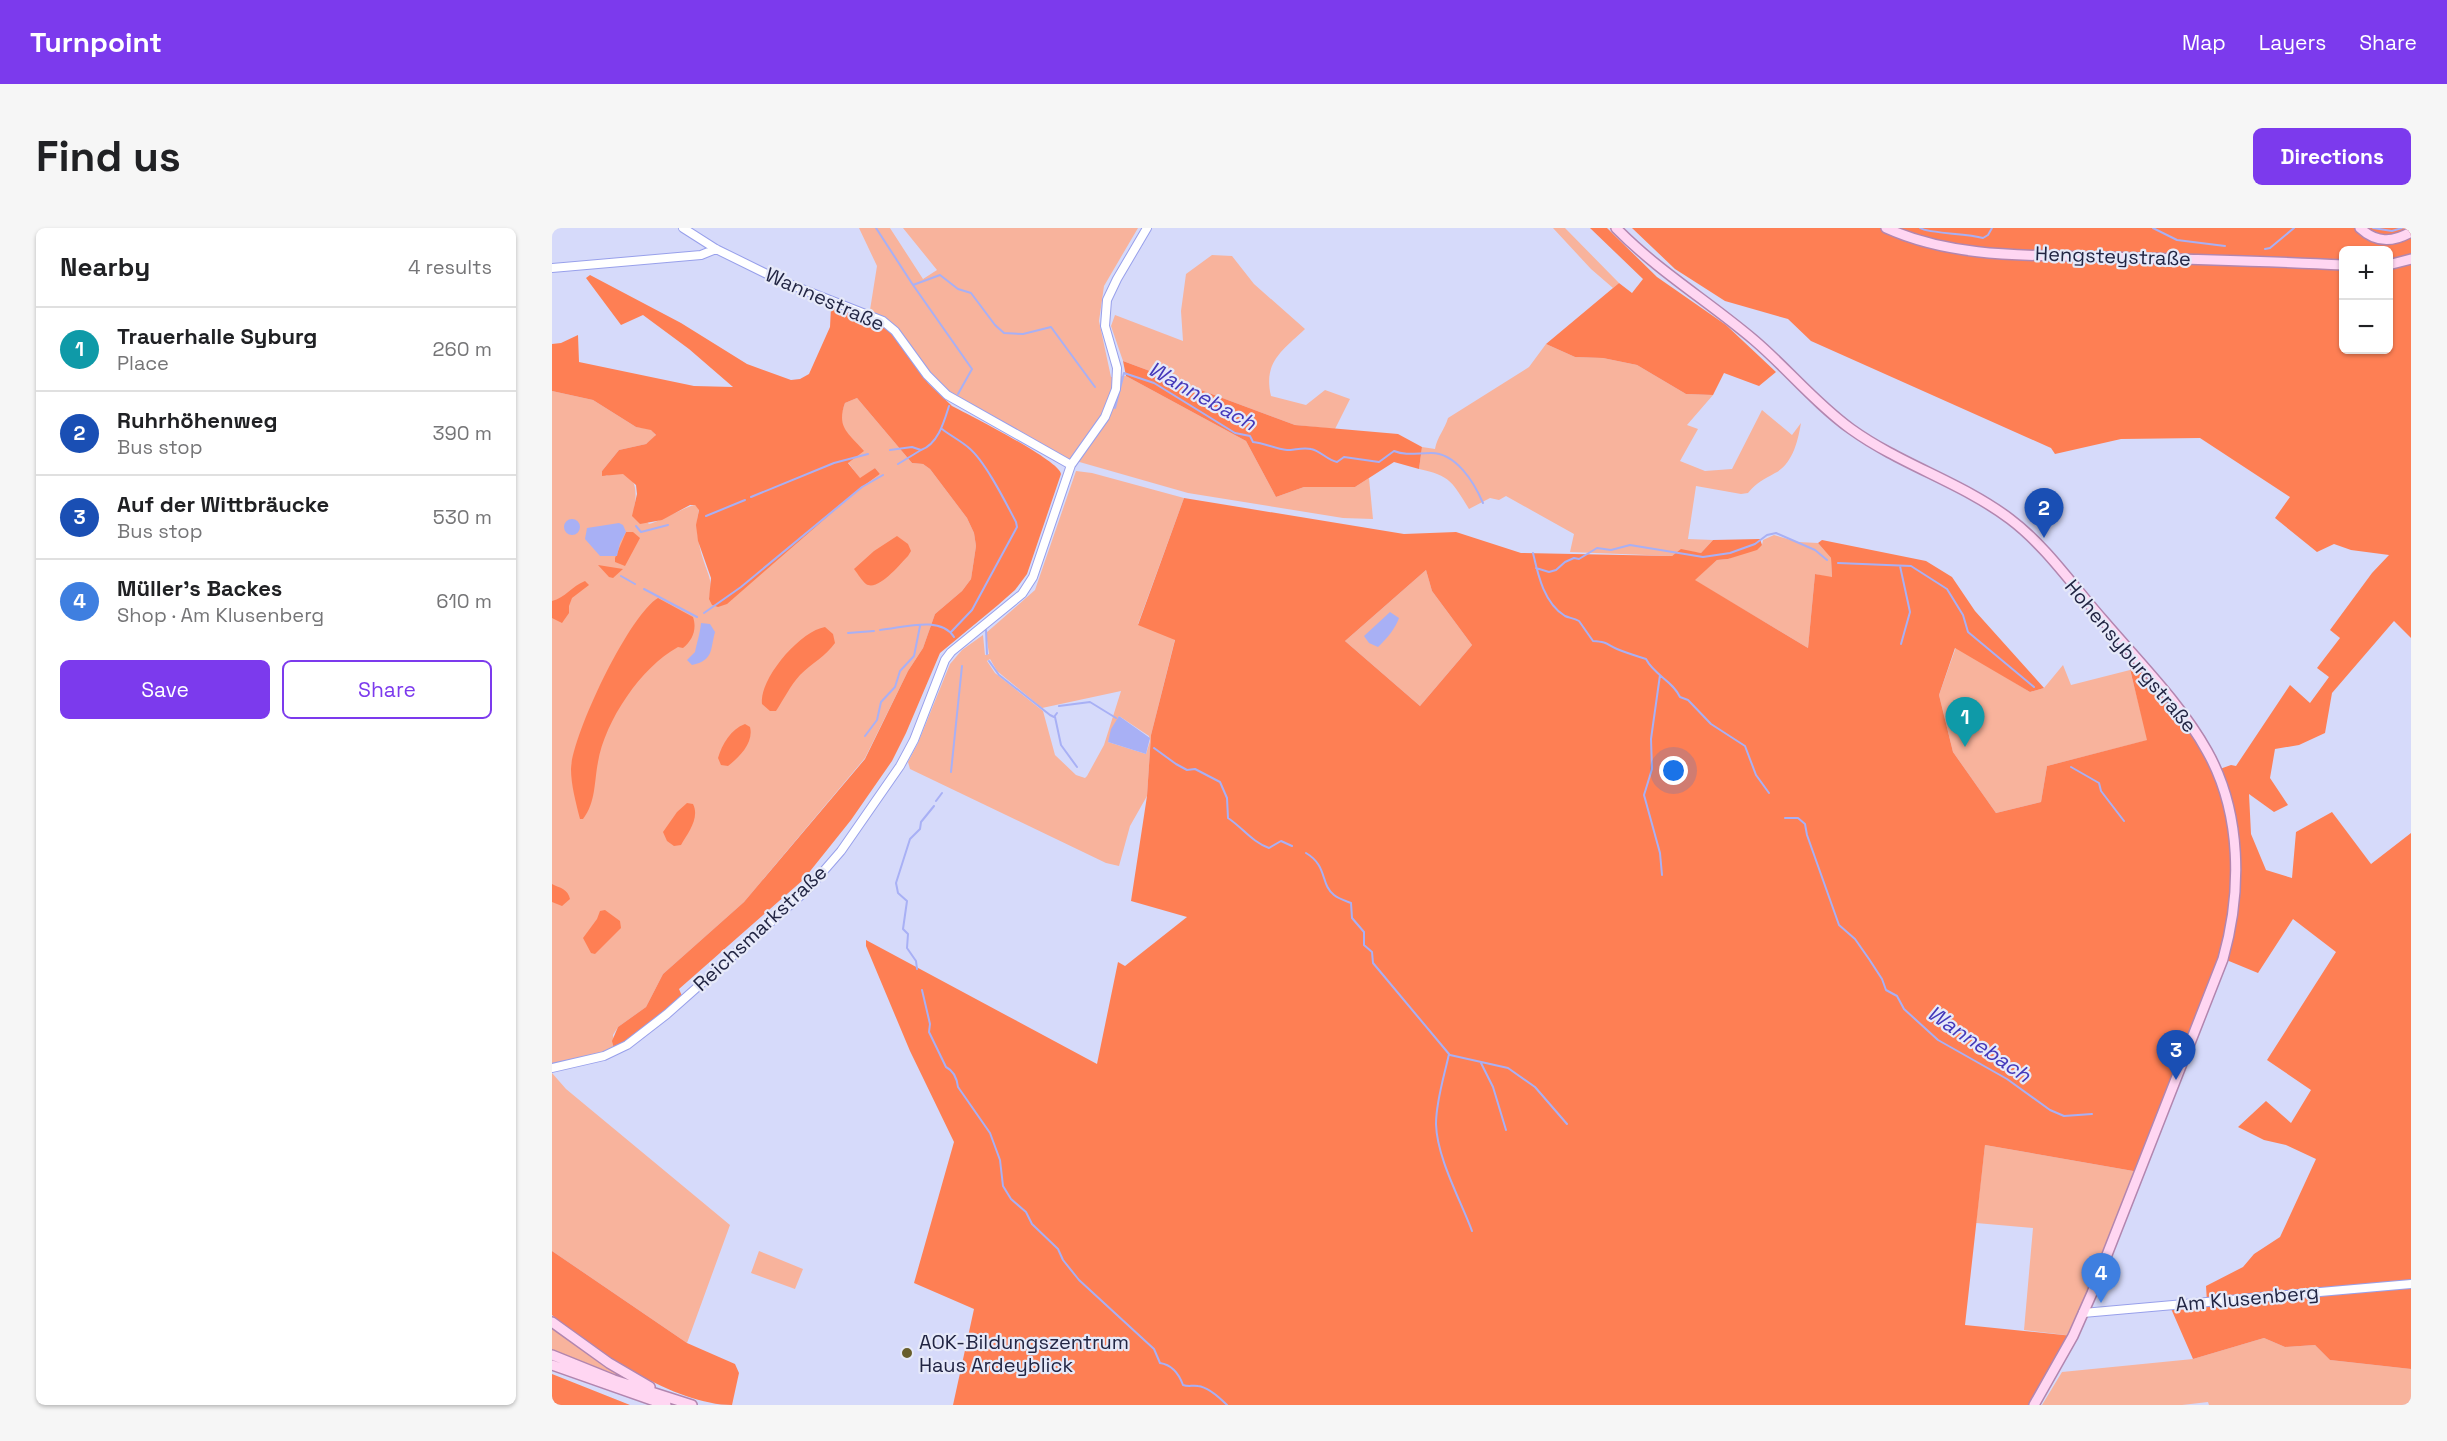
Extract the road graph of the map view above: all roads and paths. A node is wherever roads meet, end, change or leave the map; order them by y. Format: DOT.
graph roads {
  1 [pos="683,228"];
  2 [pos="1147,228"];
  3 [pos="1616,228"];
  4 [pos="1886,228"];
  5 [pos="2360,228"];
  6 [pos="2411,232"];
  7 [pos="716,249"];
  8 [pos="2411,259"];
  9 [pos="2393,264"];
  10 [pos="2339,265"];
  11 [pos="552,268"];
  12 [pos="1071,465"];
  13 [pos="552,1068"];
  14 [pos="2411,1284"];
  15 [pos="2083,1313"];
  16 [pos="552,1322"];
  17 [pos="552,1355"];
  18 [pos="552,1365"];
  19 [pos="666,1401"];
  20 [pos="692,1405"];
  21 [pos="2034,1405"];
  1 -- 7 [label="street, Wannestraße"];
  2 -- 12 [label="street, Reichsmarkstraße"];
  3 -- 15 [label="main road, Hohensyburgstraße"];
  4 -- 10 [label="main road, Hengsteystraße"];
  5 -- 6 [label="main road"];
  7 -- 11 [label="street"];
  7 -- 12 [label="street, Wannestraße"];
  8 -- 9 [label="main road"];
  12 -- 13 [label="street, Reichsmarkstraße"];
  14 -- 15 [label="street, Am Klusenberg"];
  15 -- 21 [label="main road, Hohensyburgstraße"];
  16 -- 19 [label="main road"];
  17 -- 19 [label="main road"];
  18 -- 19 [label="main road"];
  19 -- 20 [label="main road"];
}
